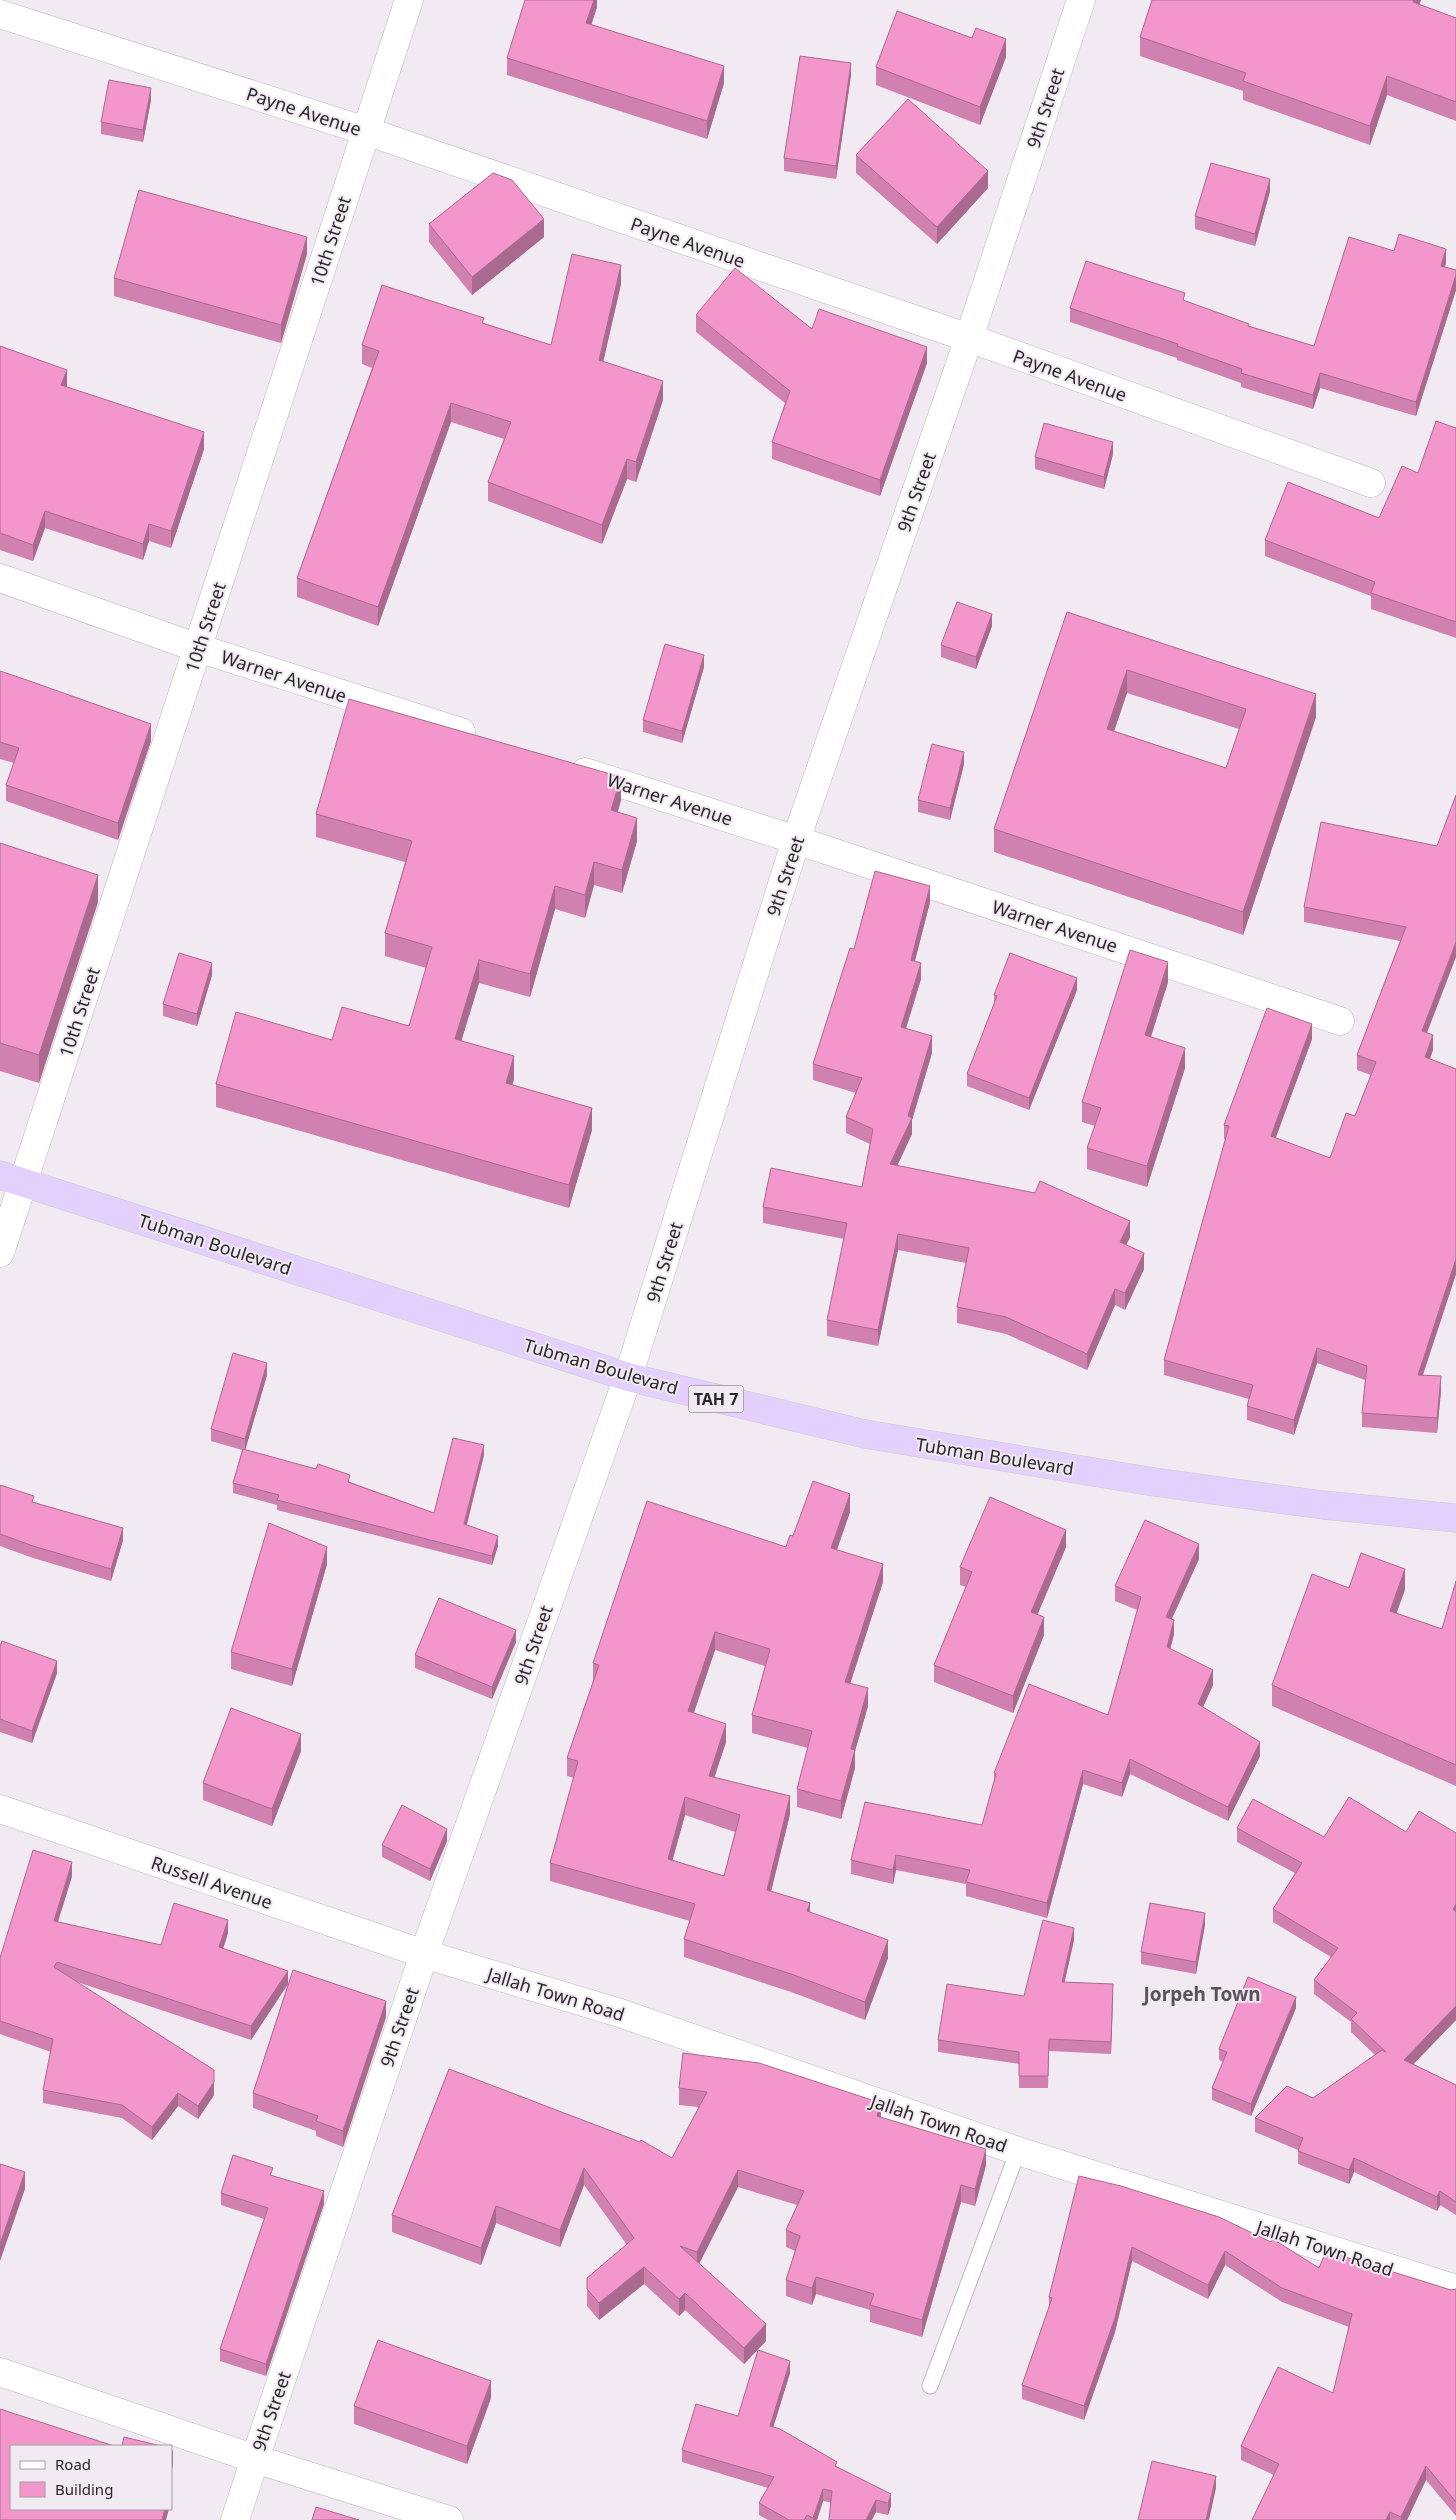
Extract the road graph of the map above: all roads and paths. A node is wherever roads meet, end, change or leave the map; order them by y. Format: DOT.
graph roads {
  1 [pos="409,0"];
  2 [pos="1081,0"];
  3 [pos="0,14"];
  4 [pos="366,131"];
  5 [pos="969,338"];
  6 [pos="1371,483"];
  7 [pos="0,578"];
  8 [pos="198,648"];
  9 [pos="483,739"];
  10 [pos="559,763"];
  11 [pos="796,840"];
  12 [pos="1340,1021"];
  13 [pos="12,1179"];
  14 [pos="0,1253"];
  15 [pos="628,1377"];
  16 [pos="1456,1518"];
  17 [pos="0,1809"];
  18 [pos="424,1954"];
  19 [pos="1018,2151"];
  20 [pos="1456,2289"];
  21 [pos="0,2372"];
  22 [pos="930,2386"];
  23 [pos="254,2459"];
  24 [pos="235,2520"];
  25 [pos="448,2520"];
  1 -- 4 [label="street, 10th Street"];
  2 -- 5 [label="street, 9th Street"];
  3 -- 4 [label="street, Payne Avenue"];
  4 -- 5 [label="street, Payne Avenue"];
  4 -- 8 [label="street, 10th Street"];
  5 -- 6 [label="street, Payne Avenue"];
  5 -- 11 [label="street, 9th Street"];
  7 -- 8 [label="street, Warner Avenue"];
  8 -- 9 [label="street, Warner Avenue"];
  8 -- 13 [label="street, 10th Street"];
  10 -- 11 [label="street, Warner Avenue"];
  11 -- 12 [label="street, Warner Avenue"];
  11 -- 15 [label="street, 9th Street"];
  13 -- 14 [label="street, 10th Street"];
  13 -- 15 [label="highway, Tubman Boulevard / TAH 7"];
  15 -- 16 [label="highway, Tubman Boulevard / TAH 7"];
  15 -- 18 [label="street, 9th Street"];
  17 -- 18 [label="street, Russell Avenue"];
  18 -- 19 [label="street, Jallah Town Road"];
  18 -- 23 [label="street, 9th Street"];
  19 -- 20 [label="street, Jallah Town Road"];
  19 -- 22 [label="lane"];
  21 -- 23 [label="street"];
  23 -- 24 [label="street, 9th Street"];
  23 -- 25 [label="street"];
}
